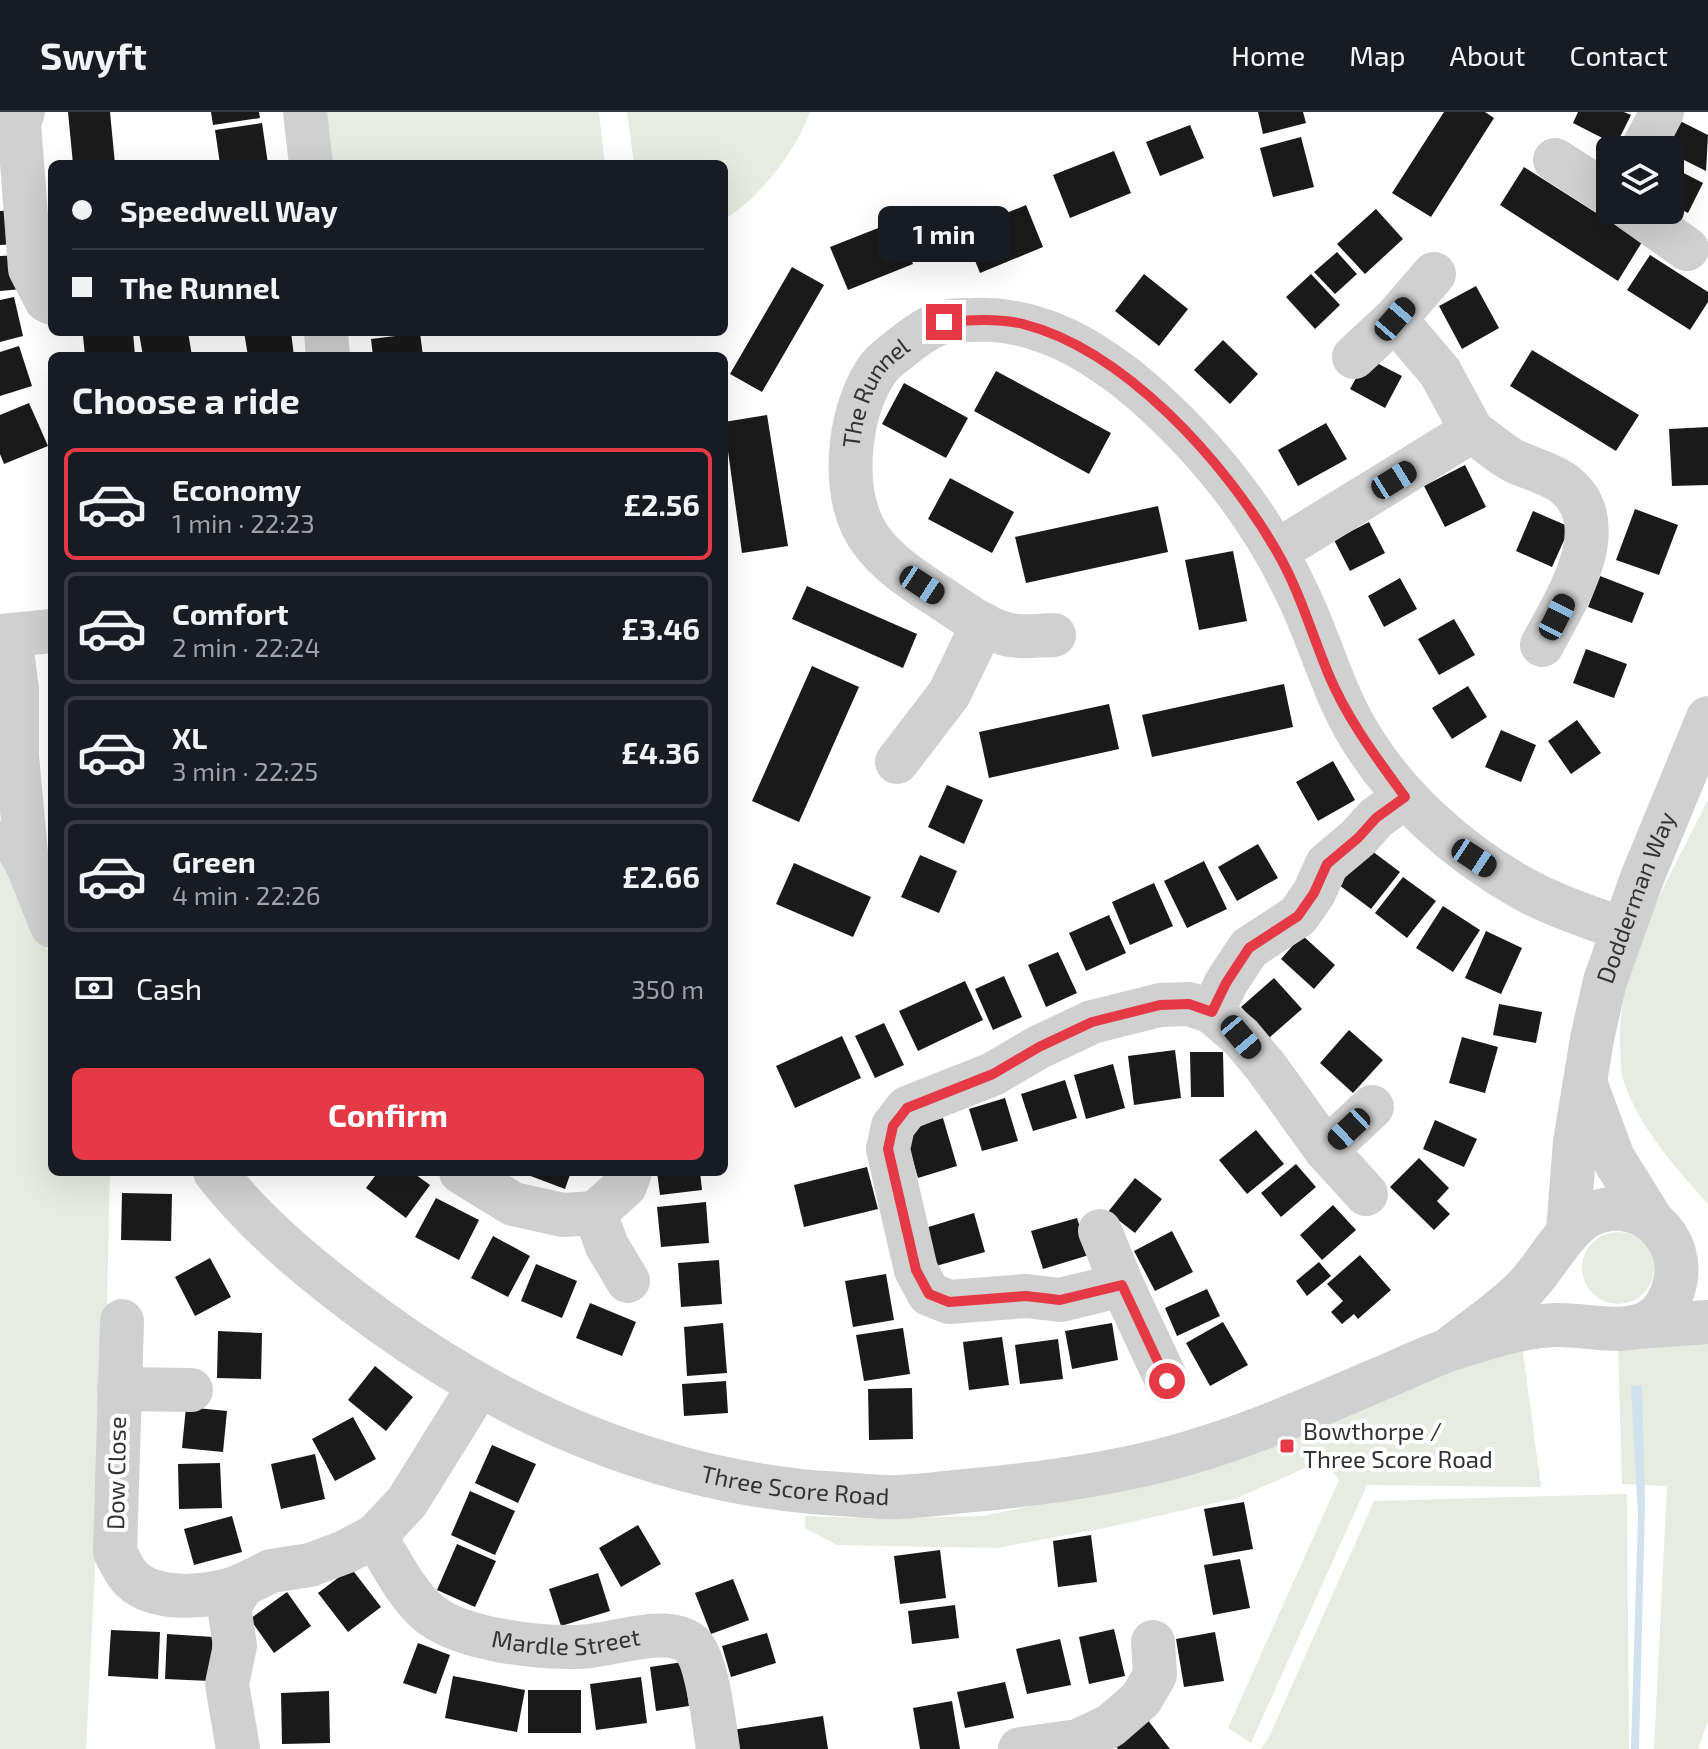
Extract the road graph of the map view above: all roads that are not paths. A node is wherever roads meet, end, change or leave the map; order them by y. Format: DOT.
graph roads {
  1 [pos="23,112"];
  2 [pos="305,112"];
  3 [pos="1662,112"];
  4 [pos="1649,136"];
  5 [pos="311,160"];
  6 [pos="1555,160"];
  7 [pos="1596,186"];
  8 [pos="1652,224"];
  9 [pos="1687,249"];
  10 [pos="1434,274"];
  11 [pos="48,301"];
  12 [pos="1395,319"];
  13 [pos="1354,357"];
  14 [pos="1472,431"];
  15 [pos="1277,551"];
  16 [pos="983,624"];
  17 [pos="48,631"];
  18 [pos="1054,635"];
  19 [pos="0,637"];
  20 [pos="1542,645"];
  21 [pos="48,664"];
  22 [pos="11,705"];
  23 [pos="1708,718"];
  24 [pos="901,756"];
  25 [pos="1405,797"];
  26 [pos="0,816"];
  27 [pos="27,864"];
  28 [pos="48,916"];
  29 [pos="1622,929"];
  30 [pos="1212,1012"];
  31 [pos="1586,1085"];
  32 [pos="1372,1107"];
  33 [pos="1326,1150"];
  34 [pos="219,1176"];
  35 [pos="468,1176"];
  36 [pos="629,1176"];
  37 [pos="1366,1194"];
  38 [pos="595,1213"];
  39 [pos="1651,1219"];
  40 [pos="1100,1231"];
  41 [pos="1564,1239"];
  42 [pos="1692,1265"];
  43 [pos="628,1281"];
  44 [pos="1122,1285"];
  45 [pos="122,1321"];
  46 [pos="1708,1322"];
  47 [pos="1594,1327"];
  48 [pos="1638,1327"];
  49 [pos="1448,1350"];
  50 [pos="1167,1381"];
  51 [pos="479,1386"];
  52 [pos="119,1389"];
  53 [pos="191,1390"];
  54 [pos="375,1536"];
  55 [pos="243,1585"];
  56 [pos="1153,1642"];
  57 [pos="238,1749"];
  58 [pos="718,1749"];
  59 [pos="1020,1749"];
  1 -- 11 [label="street"];
  2 -- 5 [label="street"];
  3 -- 4 [label="street"];
  6 -- 7 [label="street"];
  8 -- 9 [label="street"];
  10 -- 12 [label="street"];
  12 -- 13 [label="street"];
  12 -- 14 [label="street"];
  14 -- 15 [label="street"];
  14 -- 20 [label="street"];
  15 -- 16 [label="street, The Runnel"];
  15 -- 25 [label="street, The Runnel"];
  16 -- 18 [label="street, The Runnel"];
  16 -- 24 [label="street"];
  17 -- 19 [label="street"];
  19 -- 22 [label="street"];
  21 -- 22 [label="street"];
  22 -- 27 [label="street"];
  23 -- 29 [label="street, Dodderman Way"];
  25 -- 29 [label="street, The Runnel"];
  25 -- 30 [label="street"];
  26 -- 27 [label="street"];
  27 -- 28 [label="street"];
  29 -- 31 [label="street, Dodderman Way"];
  30 -- 33 [label="street"];
  30 -- 44 [label="street"];
  31 -- 39 [label="street, Dodderman Way"];
  31 -- 41 [label="street, Dodderman Way"];
  32 -- 33 [label="street"];
  33 -- 37 [label="street"];
  34 -- 51 [label="street, Three Score Road"];
  35 -- 38 [label="street"];
  36 -- 38 [label="street"];
  38 -- 43 [label="street"];
  39 -- 41 [label="street, Three Score Road"];
  39 -- 42 [label="street"];
  40 -- 44 [label="street"];
  41 -- 47 [label="street"];
  41 -- 49 [label="street, Three Score Road"];
  42 -- 48 [label="street"];
  44 -- 50 [label="street"];
  45 -- 52 [label="street, Dow Close"];
  46 -- 48 [label="street, Three Score Road"];
  47 -- 48 [label="street, Three Score Road"];
  47 -- 49 [label="street, Three Score Road"];
  49 -- 51 [label="street, Three Score Road"];
  51 -- 54 [label="street"];
  52 -- 53 [label="street, Dow Close"];
  52 -- 55 [label="street, Dow Close"];
  54 -- 55 [label="street"];
  54 -- 58 [label="street, Mardle Street"];
  55 -- 57 [label="street"];
  56 -- 59 [label="street"];
}
